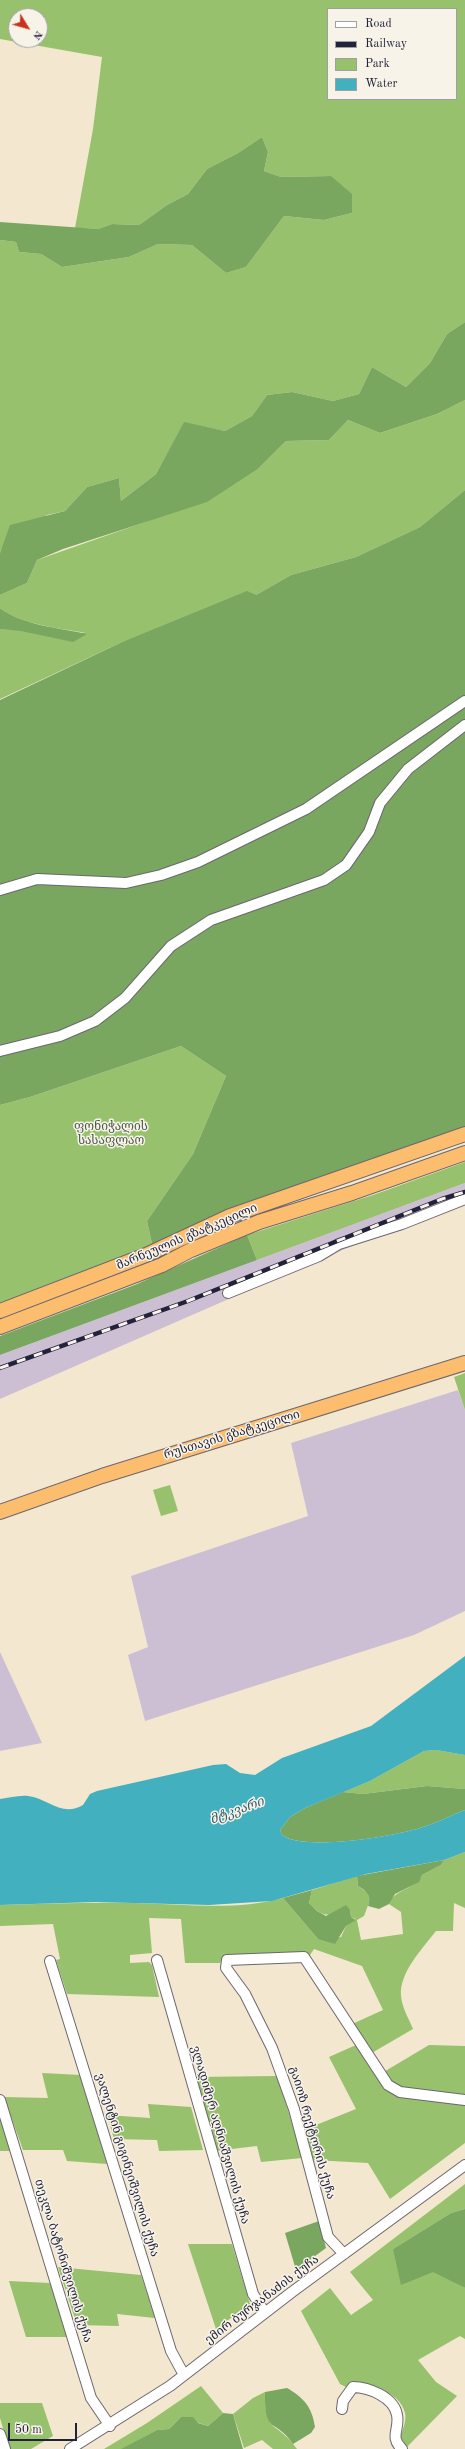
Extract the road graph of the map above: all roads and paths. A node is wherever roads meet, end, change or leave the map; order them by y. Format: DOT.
graph roads {
  1 [pos="465,701"];
  2 [pos="465,726"];
  3 [pos="0,890"];
  4 [pos="0,1051"];
  5 [pos="465,1134"];
  6 [pos="465,1153"];
  7 [pos="465,1199"];
  8 [pos="228,1293"];
  9 [pos="0,1311"];
  10 [pos="0,1328"];
  11 [pos="465,1363"];
  12 [pos="0,1512"];
  13 [pos="157,1960"];
  14 [pos="50,1961"];
  15 [pos="0,2100"];
  16 [pos="465,2100"];
  17 [pos="465,2165"];
  18 [pos="344,2254"];
  19 [pos="265,2313"];
  20 [pos="184,2375"];
  21 [pos="342,2410"];
  22 [pos="110,2426"];
  23 [pos="0,2434"];
  24 [pos="5,2449"];
  25 [pos="70,2449"];
  26 [pos="402,2449"];
  1 -- 3 [label="street"];
  2 -- 4 [label="street"];
  5 -- 9 [label="highway, მარნეულის გზატკეცილი"];
  6 -- 10 [label="highway, მარნეულის გზატკეცილი"];
  7 -- 8 [label="street"];
  11 -- 12 [label="highway, რუსთავის გზატკეცილი"];
  13 -- 19 [label="street, ვლადიმერ აღნიაშვილის ქუჩა"];
  14 -- 20 [label="street, ვალენტინ გიგინეიშვილის ქუჩა"];
  15 -- 22 [label="street, თეკლა ბატონიშვილის ქუჩა"];
  16 -- 18 [label="street, გაიოზ რექტორის ქუჩა"];
  17 -- 18 [label="street, ემირ ბურჯანაძის ქუჩა"];
  18 -- 19 [label="street, ემირ ბურჯანაძის ქუჩა"];
  19 -- 20 [label="street, ემირ ბურჯანაძის ქუჩა"];
  20 -- 22 [label="street, ემირ ბურჯანაძის ქუჩა"];
  21 -- 26 [label="street"];
  22 -- 25 [label="street, ემირ ბურჯანაძის ქუჩა"];
  23 -- 24 [label="street"];
}
